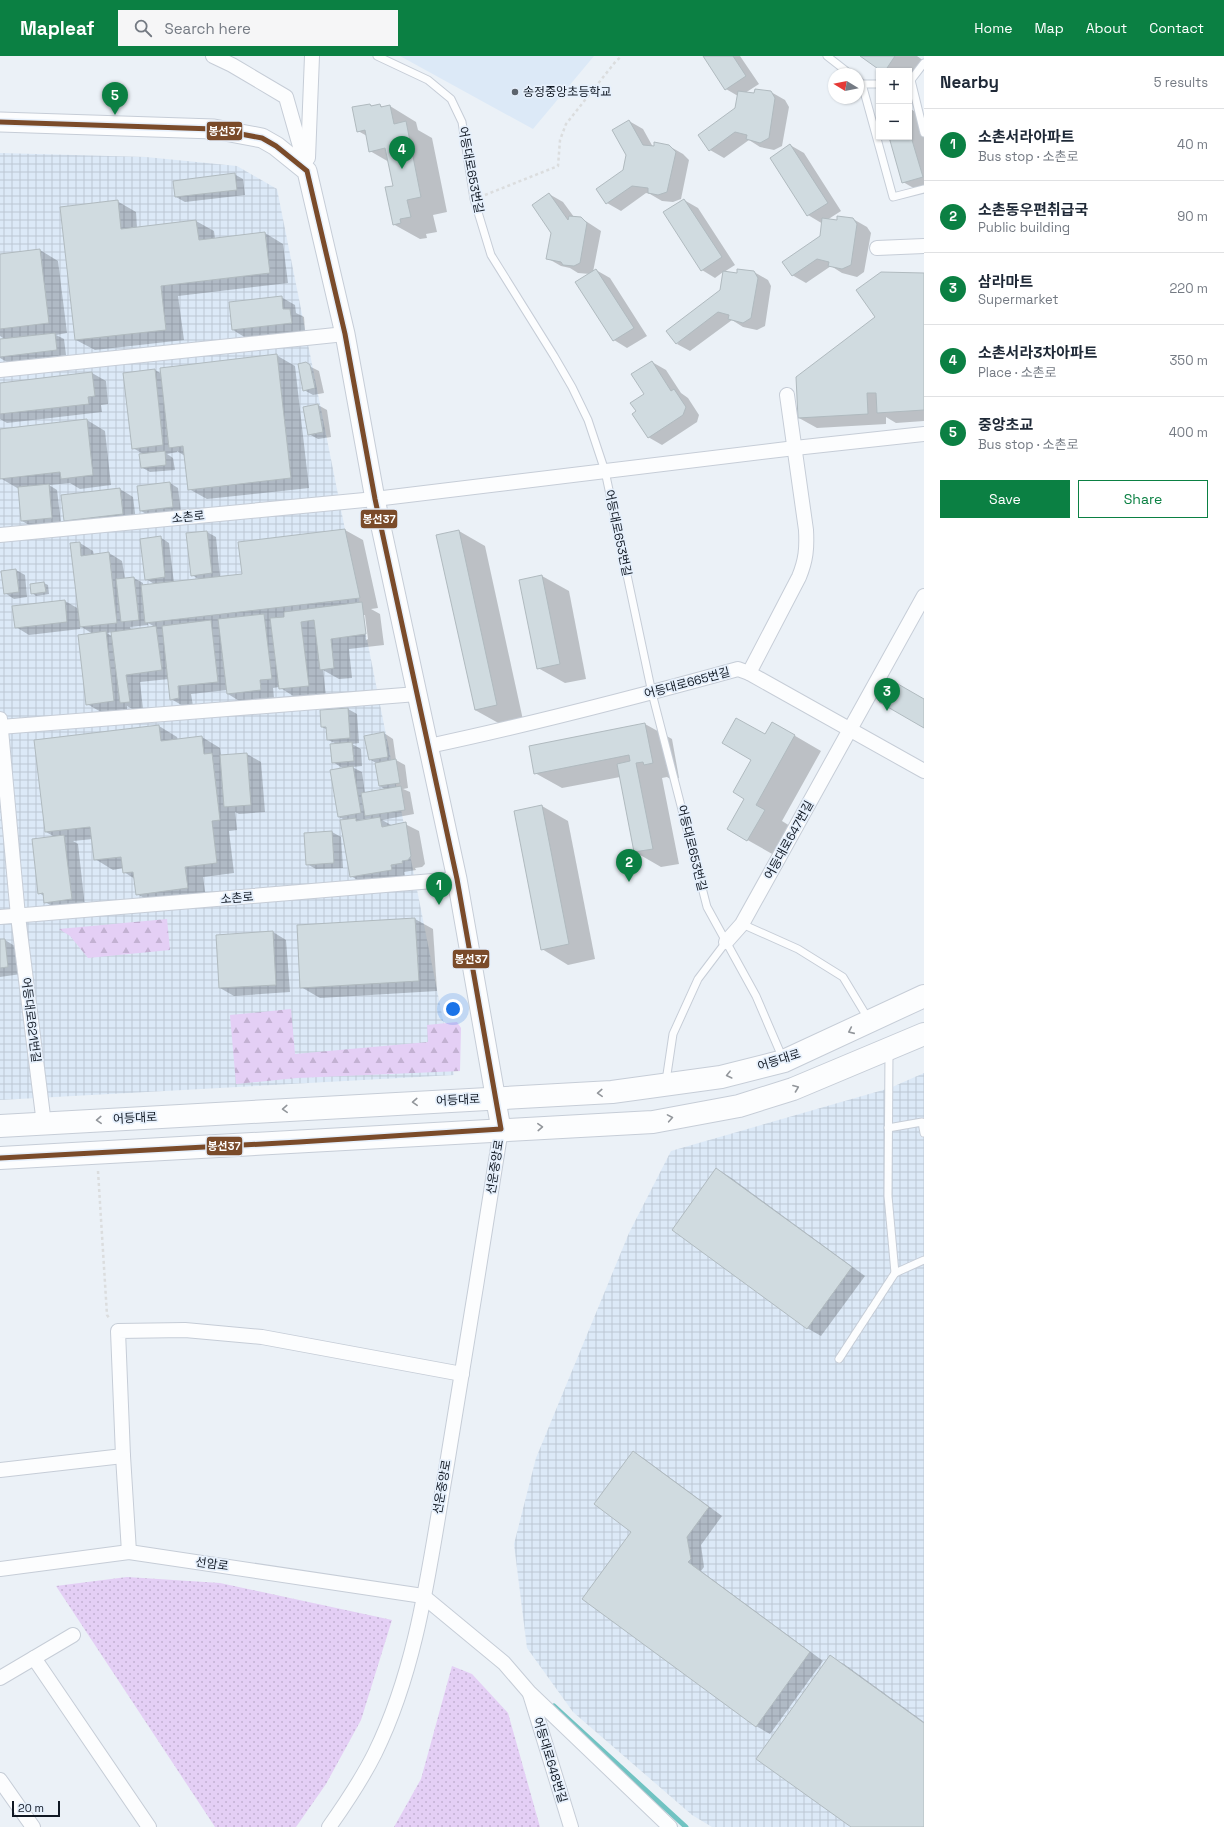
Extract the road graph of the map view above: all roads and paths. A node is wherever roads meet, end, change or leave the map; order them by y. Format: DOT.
graph roads {
  1 [pos="213,56"];
  2 [pos="312,56"];
  3 [pos="377,56"];
  4 [pos="622,56"];
  5 [pos="827,56"];
  6 [pos="229,60"];
  7 [pos="924,63"];
  8 [pos="842,68"];
  9 [pos="912,78"];
  10 [pos="864,82"];
  11 [pos="876,84"];
  12 [pos="912,87"];
  13 [pos="864,96"];
  14 [pos="0,122"];
  15 [pos="923,128"];
  16 [pos="307,171"];
  17 [pos="924,189"];
  18 [pos="474,199"];
  19 [pos="924,246"];
  20 [pos="878,248"];
  21 [pos="345,334"];
  22 [pos="0,370"];
  23 [pos="787,395"];
  24 [pos="924,434"];
  25 [pos="795,448"];
  26 [pos="605,471"];
  27 [pos="375,499"];
  28 [pos="0,535"];
  29 [pos="924,596"];
  30 [pos="749,673"];
  31 [pos="652,693"];
  32 [pos="417,694"];
  33 [pos="0,724"];
  34 [pos="850,730"];
  35 [pos="429,746"];
  36 [pos="924,772"];
  37 [pos="457,880"];
  38 [pos="18,916"];
  39 [pos="0,917"];
  40 [pos="742,924"];
  41 [pos="726,942"];
  42 [pos="924,996"];
  43 [pos="870,1022"];
  44 [pos="924,1034"];
  45 [pos="889,1050"];
  46 [pos="784,1061"];
  47 [pos="665,1085"];
  48 [pos="496,1098"];
  49 [pos="44,1124"];
  50 [pos="0,1126"];
  51 [pos="888,1128"];
  52 [pos="501,1129"];
  53 [pos="924,1133"];
  54 [pos="96,1153"];
  55 [pos="0,1158"];
  56 [pos="924,1260"];
  57 [pos="895,1273"];
  58 [pos="118,1331"];
  59 [pos="839,1359"];
  60 [pos="462,1374"];
  61 [pos="123,1456"];
  62 [pos="0,1470"];
  63 [pos="129,1552"];
  64 [pos="0,1568"];
  65 [pos="423,1596"];
  66 [pos="73,1635"];
  67 [pos="34,1658"];
  68 [pos="0,1678"];
  69 [pos="529,1692"];
  70 [pos="0,1780"];
  71 [pos="33,1827"];
  72 [pos="149,1827"];
  73 [pos="329,1827"];
  74 [pos="571,1827"];
  75 [pos="670,1827"];
  1 -- 6 [label="street"];
  2 -- 16 [label="street"];
  3 -- 18 [label="lane, 어등대로653번길"];
  4 -- 18 [label="path"];
  5 -- 8 [label="lane"];
  6 -- 16 [label="street"];
  7 -- 9 [label="lane"];
  10 -- 11 [label="lane"];
  12 -- 15 [label="lane"];
  13 -- 17 [label="lane"];
  14 -- 16 [label="street"];
  16 -- 21 [label="street"];
  18 -- 26 [label="lane, 어등대로653번길"];
  19 -- 20 [label="street"];
  21 -- 22 [label="street"];
  21 -- 27 [label="street"];
  23 -- 25 [label="street"];
  24 -- 25 [label="street, 소촌로"];
  25 -- 26 [label="street, 소촌로"];
  25 -- 30 [label="street"];
  26 -- 27 [label="street, 소촌로"];
  26 -- 31 [label="lane, 어등대로653번길"];
  27 -- 28 [label="street, 소촌로"];
  27 -- 32 [label="street"];
  29 -- 34 [label="street, 어등대로647번길"];
  30 -- 31 [label="street, 어등대로665번길"];
  30 -- 34 [label="street, 어등대로665번길"];
  31 -- 35 [label="street, 어등대로665번길"];
  31 -- 41 [label="lane, 어등대로653번길"];
  32 -- 33 [label="street"];
  32 -- 35 [label="street"];
  33 -- 38 [label="street, 어등대로621번길"];
  34 -- 36 [label="street, 어등대로665번길"];
  34 -- 40 [label="street, 어등대로647번길"];
  35 -- 37 [label="street"];
  37 -- 38 [label="street, 소촌로"];
  37 -- 48 [label="street"];
  38 -- 39 [label="street"];
  38 -- 49 [label="street, 어등대로621번길"];
  40 -- 41 [label="street, 어등대로647번길"];
  40 -- 43 [label="lane"];
  41 -- 46 [label="lane, 어등대로653번길"];
  41 -- 47 [label="lane, 어등대로647번길"];
  42 -- 43 [label="main road, 어등대로"];
  43 -- 46 [label="main road, 어등대로, one-way"];
  44 -- 45 [label="main road"];
  45 -- 51 [label="lane"];
  52 -- 45 [label="main road, one-way"];
  46 -- 47 [label="main road, 어등대로, one-way"];
  47 -- 48 [label="main road, 어등대로, one-way"];
  48 -- 49 [label="main road, 어등대로, one-way"];
  48 -- 52 [label="street"];
  49 -- 50 [label="main road, 어등대로"];
  51 -- 53 [label="lane"];
  51 -- 57 [label="lane"];
  52 -- 54 [label="main road"];
  52 -- 60 [label="street, 선운중앙로"];
  54 -- 55 [label="main road"];
  54 -- 58 [label="path"];
  56 -- 57 [label="lane"];
  57 -- 59 [label="lane"];
  58 -- 60 [label="street"];
  58 -- 61 [label="street"];
  60 -- 65 [label="street, 선운중앙로"];
  61 -- 62 [label="street"];
  61 -- 63 [label="street"];
  63 -- 64 [label="street, 선암로"];
  63 -- 65 [label="street, 선암로"];
  65 -- 69 [label="street"];
  65 -- 73 [label="street, 선운중앙로"];
  66 -- 67 [label="street"];
  67 -- 68 [label="street"];
  67 -- 72 [label="street"];
  69 -- 74 [label="street, 어등대로648번길"];
  69 -- 75 [label="street"];
  70 -- 71 [label="street"];
}
